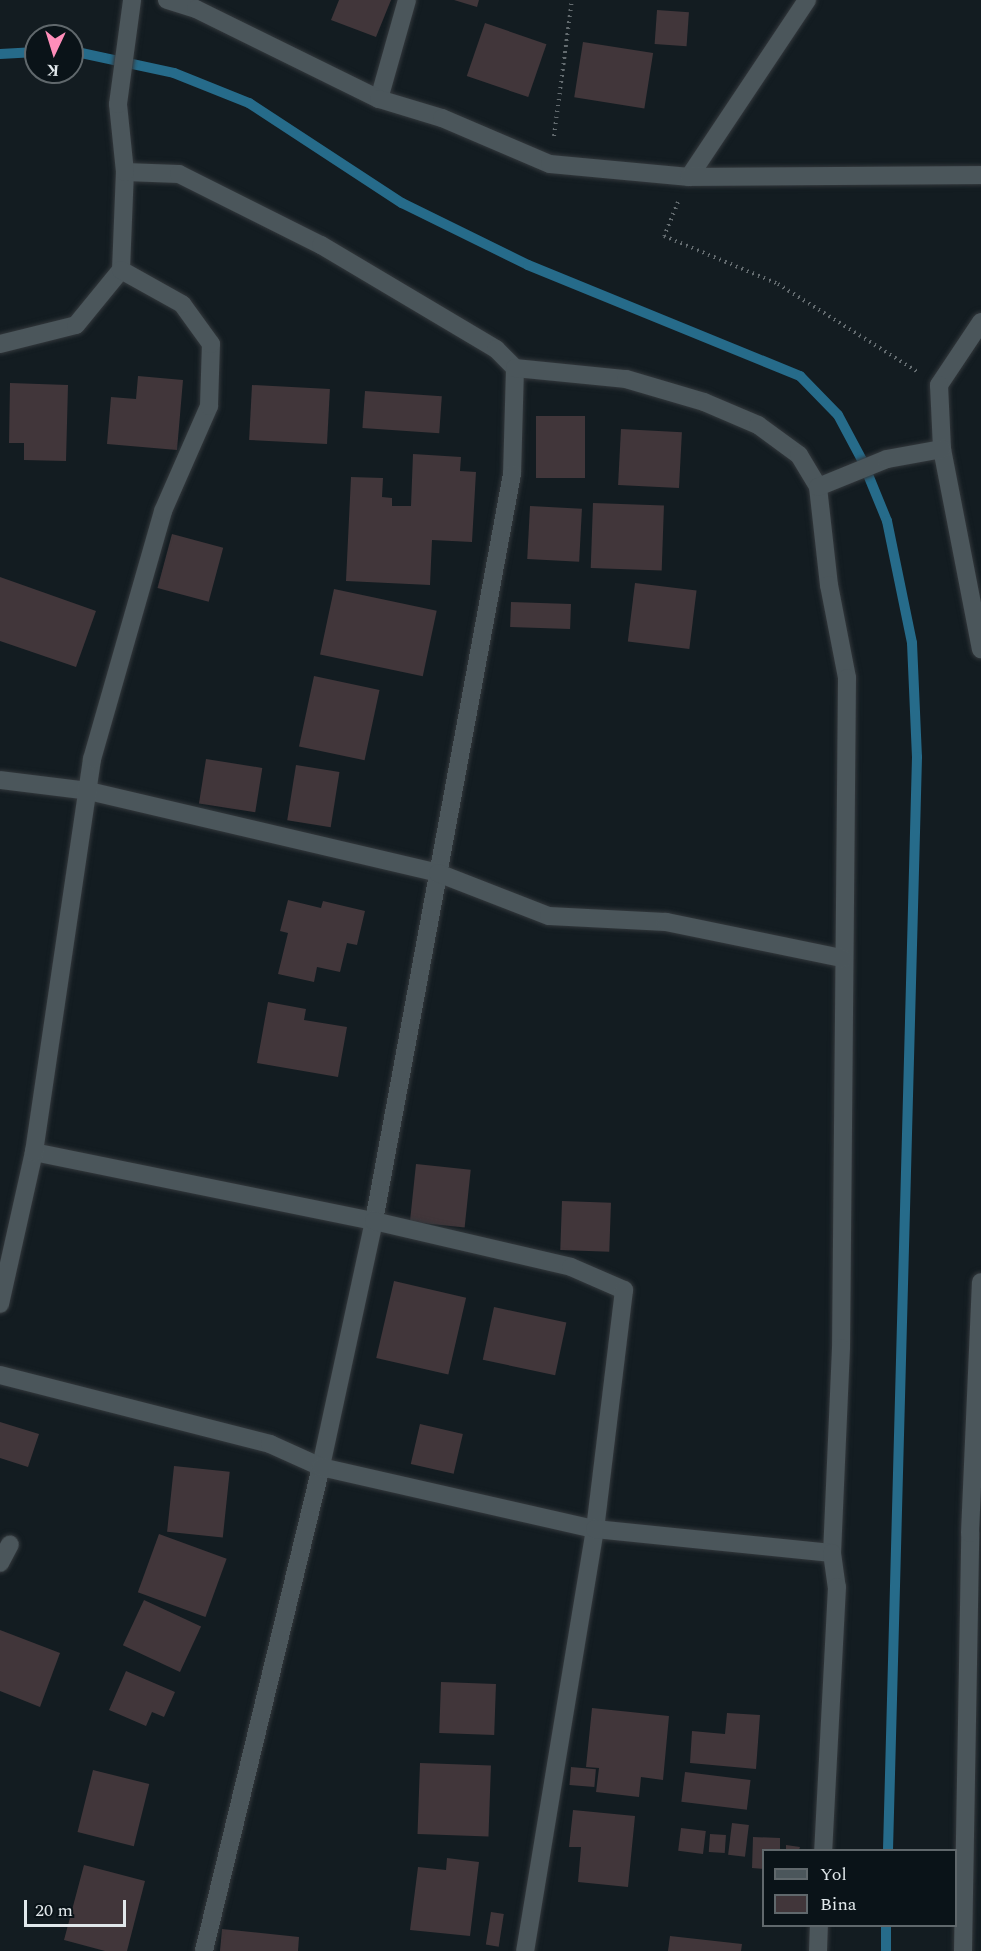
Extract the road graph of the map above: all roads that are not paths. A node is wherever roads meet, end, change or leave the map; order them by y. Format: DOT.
graph roads {
  1 [pos="132,0"];
  2 [pos="168,0"];
  3 [pos="407,0"];
  4 [pos="807,0"];
  5 [pos="379,99"];
  6 [pos="125,172"];
  7 [pos="981,175"];
  8 [pos="689,177"];
  9 [pos="121,270"];
  10 [pos="981,322"];
  11 [pos="0,344"];
  12 [pos="515,368"];
  13 [pos="942,448"];
  14 [pos="818,487"];
  15 [pos="981,649"];
  16 [pos="0,780"];
  17 [pos="89,791"];
  18 [pos="438,873"];
  19 [pos="842,958"];
  20 [pos="34,1152"];
  21 [pos="374,1221"];
  22 [pos="981,1282"];
  23 [pos="0,1304"];
  24 [pos="0,1375"];
  25 [pos="321,1467"];
  26 [pos="596,1529"];
  27 [pos="10,1544"];
  28 [pos="832,1553"];
  29 [pos="0,1563"];
  30 [pos="823,1849"];
  31 [pos="819,1927"];
  32 [pos="204,1951"];
  33 [pos="525,1951"];
  34 [pos="818,1951"];
  35 [pos="963,1951"];
  1 -- 6 [label="street"];
  2 -- 5 [label="street"];
  3 -- 5 [label="street"];
  4 -- 8 [label="street"];
  5 -- 8 [label="street"];
  6 -- 9 [label="street"];
  6 -- 12 [label="street"];
  7 -- 8 [label="street"];
  9 -- 11 [label="street"];
  9 -- 17 [label="street"];
  10 -- 13 [label="street"];
  12 -- 14 [label="street"];
  12 -- 18 [label="street"];
  13 -- 14 [label="street"];
  13 -- 15 [label="street"];
  14 -- 19 [label="street"];
  16 -- 17 [label="street"];
  17 -- 18 [label="street"];
  17 -- 20 [label="street"];
  18 -- 19 [label="street"];
  18 -- 21 [label="street"];
  19 -- 28 [label="street"];
  20 -- 21 [label="street"];
  20 -- 23 [label="street"];
  21 -- 25 [label="street"];
  21 -- 26 [label="street"];
  22 -- 35 [label="street"];
  24 -- 25 [label="street"];
  25 -- 26 [label="street"];
  25 -- 32 [label="street"];
  26 -- 28 [label="street"];
  26 -- 33 [label="street"];
  27 -- 29 [label="street"];
  28 -- 30 [label="street"];
  31 -- 34 [label="street"];
}
